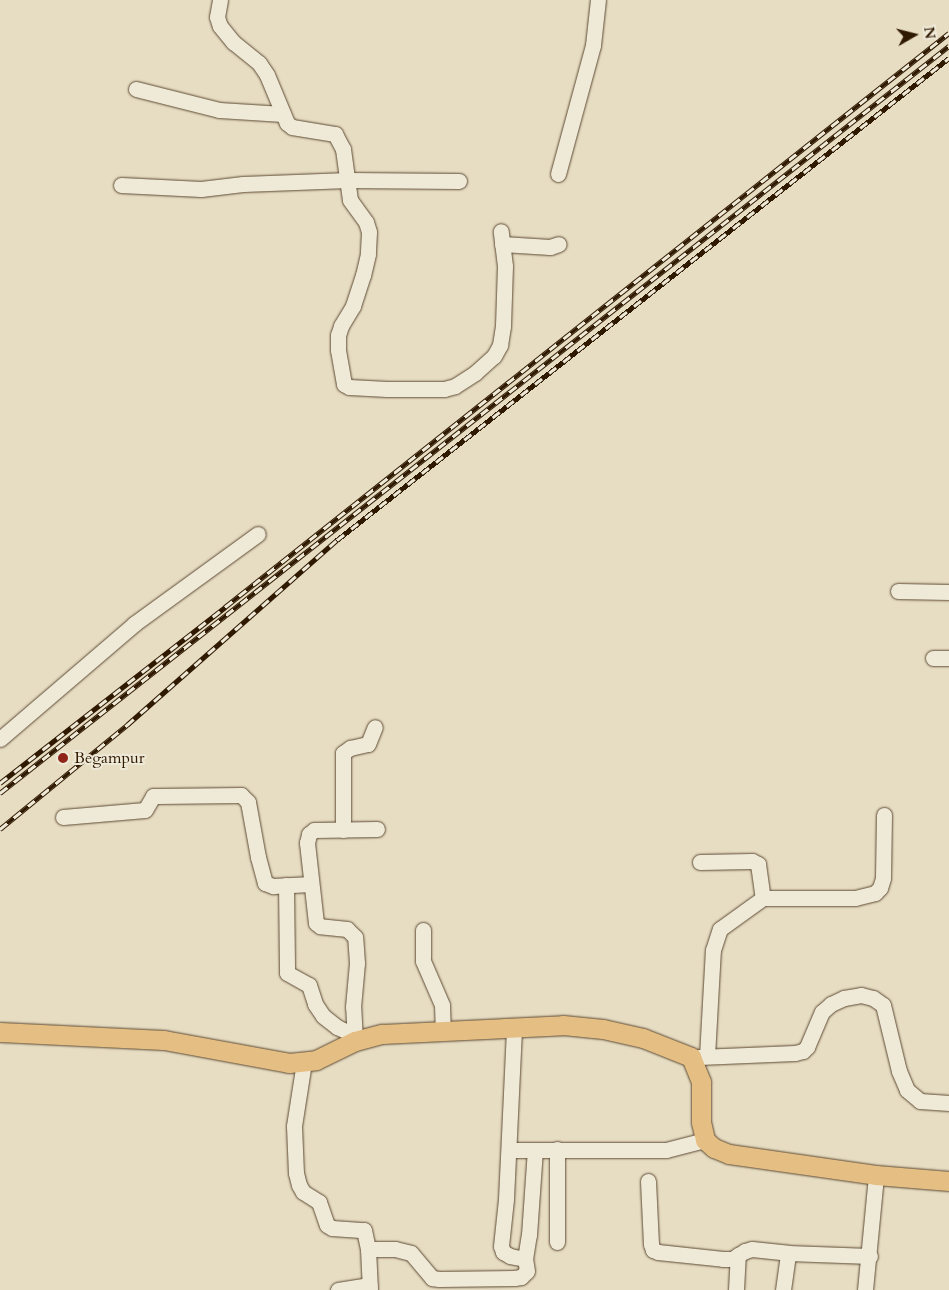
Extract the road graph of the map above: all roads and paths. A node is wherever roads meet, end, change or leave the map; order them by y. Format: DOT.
graph roads {
  1 [pos="220,0"];
  2 [pos="598,0"];
  3 [pos="136,89"];
  4 [pos="283,114"];
  5 [pos="558,174"];
  6 [pos="348,180"];
  7 [pos="459,181"];
  8 [pos="121,185"];
  9 [pos="559,244"];
  10 [pos="258,534"];
  11 [pos="898,591"];
  12 [pos="949,592"];
  13 [pos="933,658"];
  14 [pos="949,658"];
  15 [pos="375,727"];
  16 [pos="0,739"];
  17 [pos="884,815"];
  18 [pos="62,817"];
  19 [pos="343,830"];
  20 [pos="377,830"];
  21 [pos="700,862"];
  22 [pos="311,884"];
  23 [pos="286,885"];
  24 [pos="763,898"];
  25 [pos="423,930"];
  26 [pos="514,1027"];
  27 [pos="443,1030"];
  28 [pos="0,1036"];
  29 [pos="354,1038"];
  30 [pos="699,1057"];
  31 [pos="304,1062"];
  32 [pos="949,1103"];
  33 [pos="705,1140"];
  34 [pos="557,1149"];
  35 [pos="509,1150"];
  36 [pos="534,1150"];
  37 [pos="876,1175"];
  38 [pos="648,1181"];
  39 [pos="949,1181"];
  40 [pos="557,1242"];
  41 [pos="368,1249"];
  42 [pos="788,1253"];
  43 [pos="738,1255"];
  44 [pos="870,1256"];
  45 [pos="525,1259"];
  46 [pos="481,1284"];
  47 [pos="370,1287"];
  48 [pos="338,1290"];
  49 [pos="736,1290"];
  50 [pos="783,1290"];
  51 [pos="865,1290"];
  1 -- 4 [label="street"];
  2 -- 5 [label="street"];
  3 -- 4 [label="street"];
  4 -- 6 [label="street"];
  6 -- 7 [label="street"];
  6 -- 8 [label="street"];
  6 -- 9 [label="street"];
  10 -- 16 [label="street"];
  11 -- 12 [label="street"];
  13 -- 14 [label="street"];
  15 -- 19 [label="street"];
  17 -- 24 [label="street"];
  18 -- 23 [label="street"];
  19 -- 20 [label="street"];
  19 -- 22 [label="street"];
  21 -- 24 [label="street"];
  22 -- 23 [label="street"];
  22 -- 29 [label="street"];
  23 -- 29 [label="street"];
  24 -- 30 [label="street"];
  25 -- 27 [label="street"];
  26 -- 27 [label="main road"];
  26 -- 30 [label="main road"];
  26 -- 35 [label="street"];
  27 -- 29 [label="main road"];
  28 -- 31 [label="main road"];
  29 -- 31 [label="main road"];
  30 -- 32 [label="street"];
  30 -- 33 [label="main road"];
  31 -- 41 [label="street"];
  33 -- 34 [label="street"];
  33 -- 37 [label="main road"];
  34 -- 36 [label="street"];
  34 -- 40 [label="street"];
  35 -- 36 [label="street"];
  35 -- 45 [label="street"];
  36 -- 45 [label="street"];
  37 -- 39 [label="main road"];
  37 -- 44 [label="street"];
  38 -- 43 [label="street"];
  41 -- 46 [label="street"];
  41 -- 47 [label="street"];
  42 -- 43 [label="street"];
  42 -- 44 [label="street"];
  42 -- 50 [label="street"];
  43 -- 49 [label="street"];
  44 -- 51 [label="street"];
  45 -- 46 [label="street"];
  47 -- 48 [label="street"];
}
